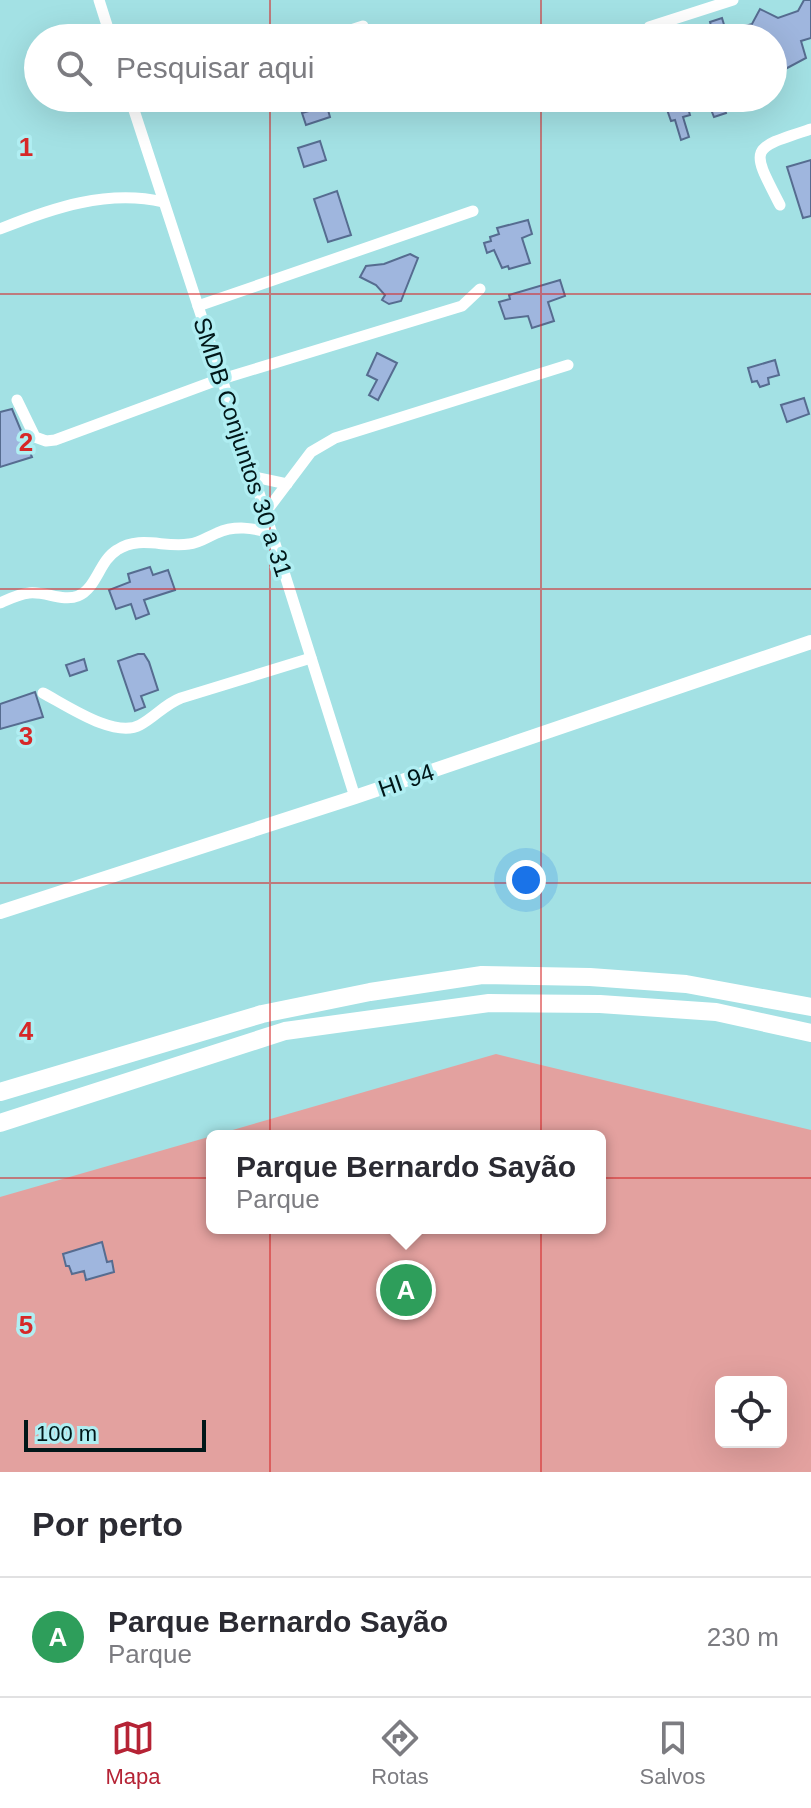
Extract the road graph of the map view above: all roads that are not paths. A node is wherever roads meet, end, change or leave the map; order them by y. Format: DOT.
graph roads {
  1 [pos="99,0"];
  2 [pos="733,0"];
  3 [pos="107,24"];
  4 [pos="658,24"];
  5 [pos="137,112"];
  6 [pos="811,129"];
  7 [pos="163,202"];
  8 [pos="780,205"];
  9 [pos="473,211"];
  10 [pos="0,229"];
  11 [pos="480,289"];
  12 [pos="198,306"];
  13 [pos="568,365"];
  14 [pos="222,379"];
  15 [pos="17,400"];
  16 [pos="254,477"];
  17 [pos="287,484"];
  18 [pos="265,513"];
  19 [pos="271,533"];
  20 [pos="0,603"];
  21 [pos="811,642"];
  22 [pos="311,658"];
  23 [pos="43,693"];
  24 [pos="355,797"];
  25 [pos="0,912"];
  26 [pos="811,1007"];
  27 [pos="811,1033"];
  28 [pos="0,1092"];
  29 [pos="0,1123"];
  1 -- 3 [label="street"];
  2 -- 4 [label="street"];
  5 -- 7 [label="street, SMDB Conjuntos 30 a 31"];
  6 -- 8 [label="street"];
  7 -- 10 [label="street"];
  7 -- 12 [label="street, SMDB Conjuntos 30 a 31"];
  9 -- 12 [label="street"];
  11 -- 14 [label="street"];
  12 -- 14 [label="street, SMDB Conjuntos 30 a 31"];
  13 -- 17 [label="street"];
  14 -- 15 [label="street"];
  14 -- 16 [label="street, SMDB Conjuntos 30 a 31"];
  16 -- 17 [label="street"];
  16 -- 18 [label="street, SMDB Conjuntos 30 a 31"];
  17 -- 18 [label="street"];
  18 -- 19 [label="street, SMDB Conjuntos 30 a 31"];
  19 -- 20 [label="street"];
  19 -- 22 [label="street, SMDB Conjuntos 30 a 31"];
  21 -- 24 [label="street, HI 94"];
  22 -- 23 [label="street"];
  22 -- 24 [label="street, SMDB Conjuntos 30 a 31"];
  24 -- 25 [label="street, HI 94"];
  26 -- 28 [label="highway"];
  27 -- 29 [label="highway"];
}
